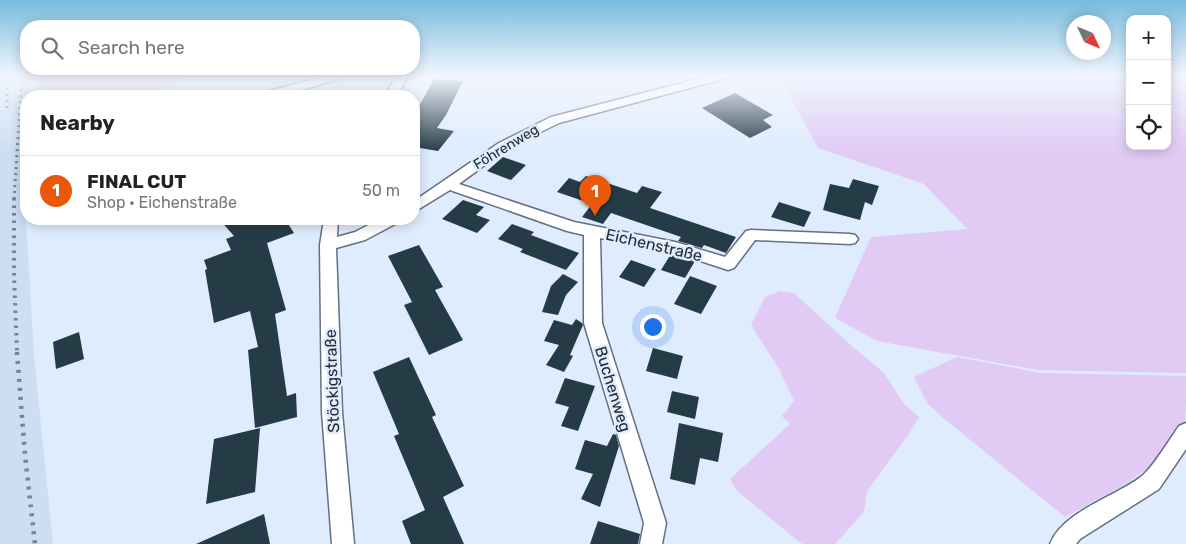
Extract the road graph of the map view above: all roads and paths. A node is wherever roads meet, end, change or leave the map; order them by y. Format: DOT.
graph roads {
  1 [pos="626,101"];
  2 [pos="449,185"];
  3 [pos="420,203"];
  4 [pos="330,225"];
  5 [pos="381,225"];
  6 [pos="592,231"];
  7 [pos="850,239"];
  8 [pos="328,245"];
  9 [pos="1186,432"];
  10 [pos="343,544"];
  11 [pos="651,544"];
  12 [pos="1061,544"];
  1 -- 2 [label="street, Föhrenweg"];
  2 -- 3 [label="street, Föhrenweg"];
  2 -- 6 [label="street, Eichenstraße"];
  4 -- 8 [label="street, Stöckigstraße"];
  5 -- 8 [label="street"];
  6 -- 7 [label="street, Eichenstraße"];
  6 -- 11 [label="street, Buchenweg"];
  8 -- 10 [label="street, Stöckigstraße"];
  9 -- 12 [label="street"];
}
